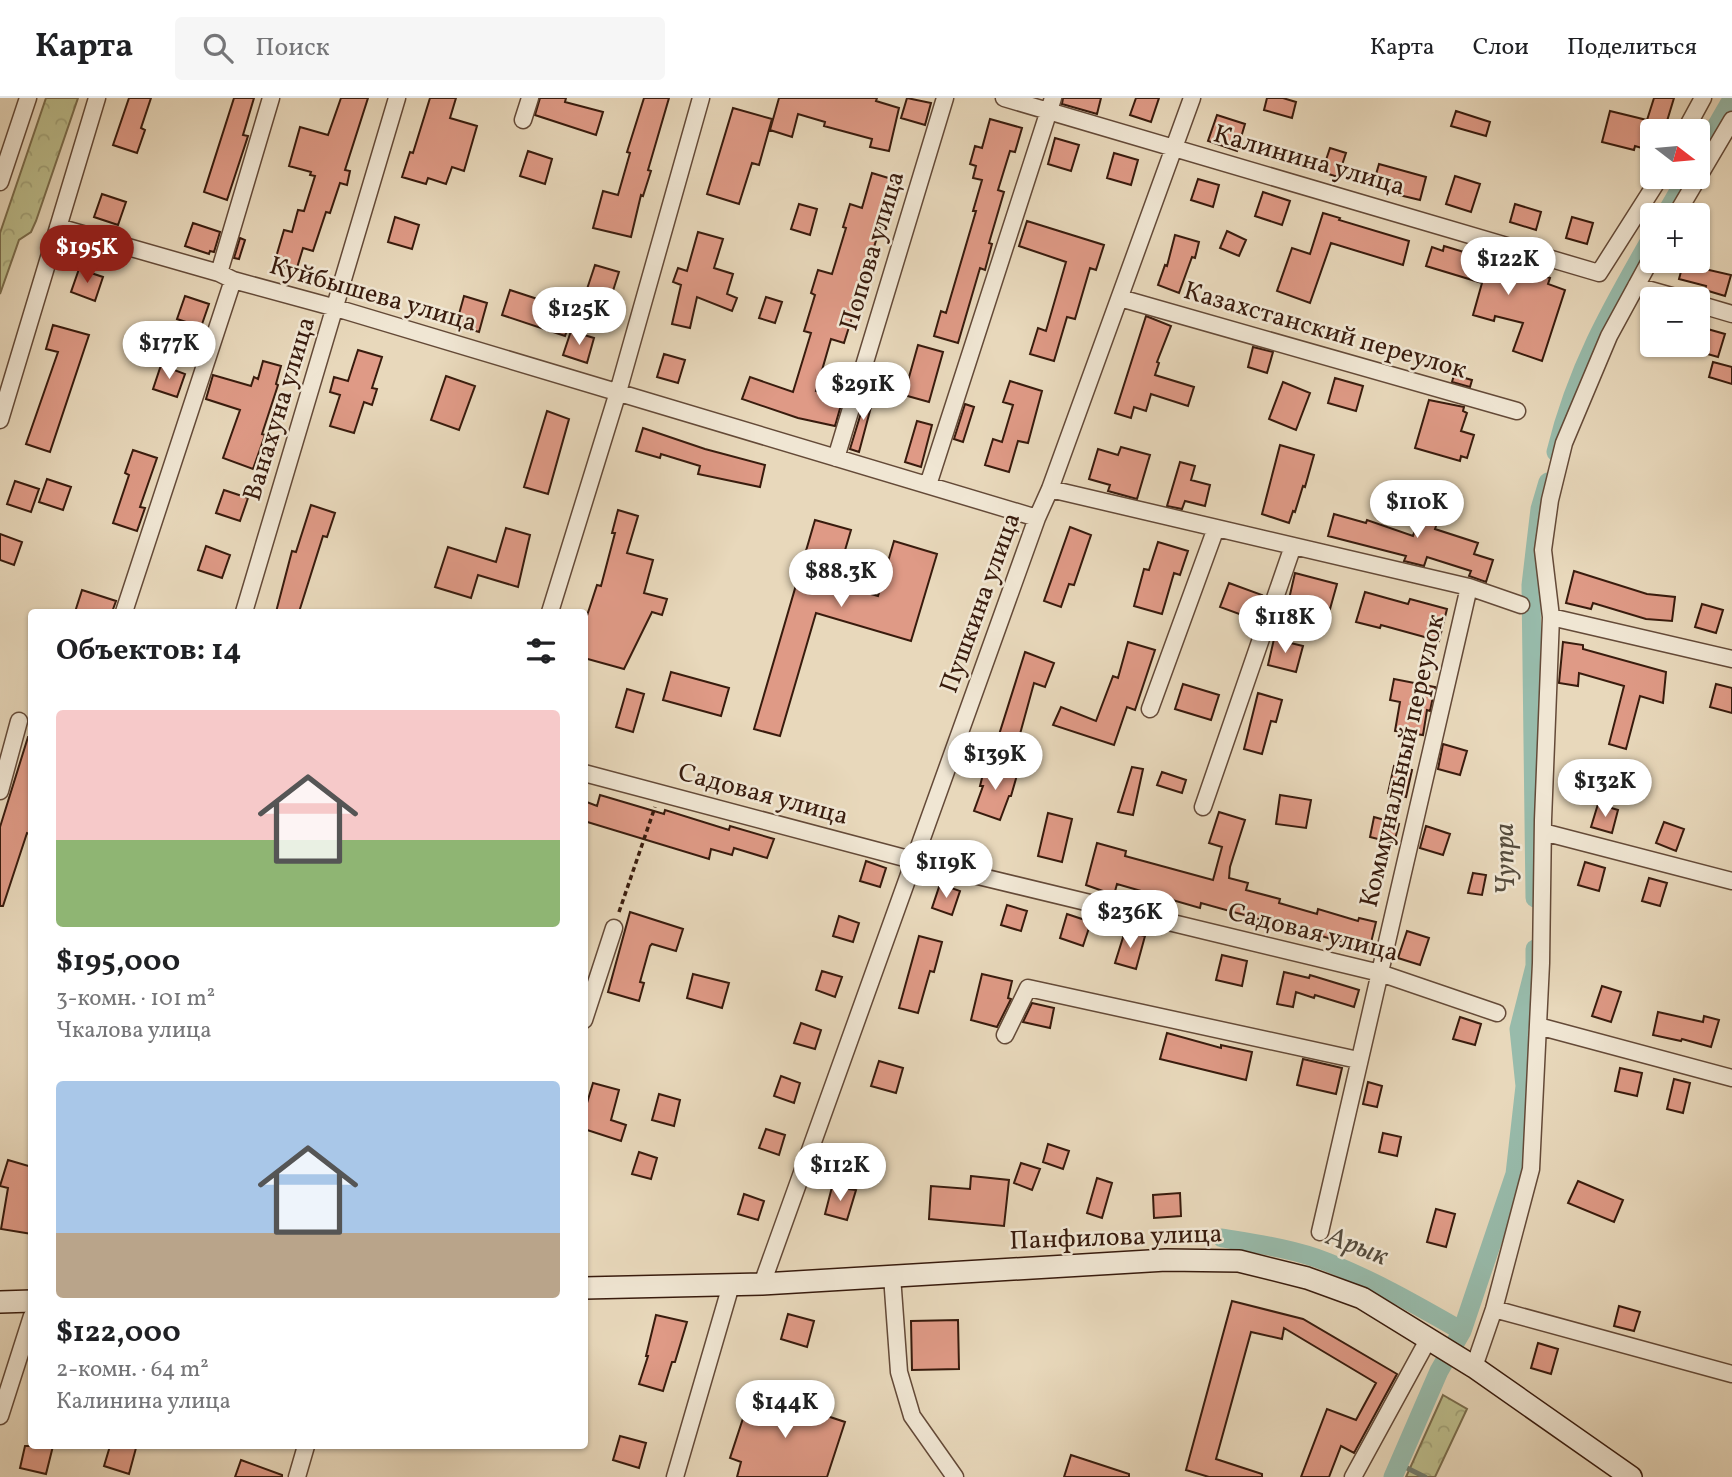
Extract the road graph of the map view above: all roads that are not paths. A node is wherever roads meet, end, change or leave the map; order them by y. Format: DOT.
graph roads {
  1 [pos="28,98"];
  2 [pos="97,98"];
  3 [pos="271,98"];
  4 [pos="397,98"];
  5 [pos="530,98"];
  6 [pos="701,98"];
  7 [pos="945,98"];
  8 [pos="1004,98"];
  9 [pos="1192,98"];
  10 [pos="1703,98"];
  11 [pos="1051,104"];
  12 [pos="1692,119"];
  13 [pos="523,120"];
  14 [pos="1732,120"];
  15 [pos="1174,147"];
  16 [pos="0,182"];
  17 [pos="1652,189"];
  18 [pos="1683,203"];
  19 [pos="58,227"];
  20 [pos="1643,273"];
  21 [pos="226,277"];
  22 [pos="1636,286"];
  23 [pos="1640,287"];
  24 [pos="1120,298"];
  25 [pos="336,308"];
  26 [pos="1710,308"];
  27 [pos="1732,314"];
  28 [pos="618,392"];
  29 [pos="1517,411"];
  30 [pos="0,420"];
  31 [pos="836,458"];
  32 [pos="928,485"];
  33 [pos="1051,489"];
  34 [pos="1037,518"];
  35 [pos="1216,528"];
  36 [pos="1293,546"];
  37 [pos="1469,587"];
  38 [pos="1521,605"];
  39 [pos="125,609"];
  40 [pos="245,609"];
  41 [pos="551,609"];
  42 [pos="1551,617"];
  43 [pos="1732,659"];
  44 [pos="1150,709"];
  45 [pos="19,721"];
  46 [pos="588,774"];
  47 [pos="0,791"];
  48 [pos="1203,807"];
  49 [pos="1543,832"];
  50 [pos="916,860"];
  51 [pos="1732,881"];
  52 [pos="614,928"];
  53 [pos="1380,973"];
  54 [pos="588,1008"];
  55 [pos="1497,1013"];
  56 [pos="1538,1026"];
  57 [pos="1004,1035"];
  58 [pos="1358,1060"];
  59 [pos="1732,1078"];
  60 [pos="1320,1232"];
  61 [pos="892,1276"];
  62 [pos="762,1284"];
  63 [pos="731,1285"];
  64 [pos="588,1288"];
  65 [pos="0,1301"];
  66 [pos="28,1301"];
  67 [pos="1494,1309"];
  68 [pos="28,1328"];
  69 [pos="1429,1338"];
  70 [pos="1474,1367"];
  71 [pos="1732,1374"];
  72 [pos="0,1416"];
  73 [pos="305,1449"];
  74 [pos="297,1477"];
  75 [pos="675,1477"];
  76 [pos="955,1477"];
  77 [pos="1353,1477"];
  78 [pos="1632,1477"];
  1 -- 16 [label="street"];
  2 -- 19 [label="street"];
  3 -- 21 [label="street"];
  4 -- 25 [label="street, Ванахуна улица"];
  5 -- 13 [label="street"];
  6 -- 28 [label="street"];
  7 -- 31 [label="street, Попова улица"];
  8 -- 11 [label="street, Калинина улица"];
  9 -- 15 [label="street, Пушкина улица"];
  10 -- 12 [label="street"];
  11 -- 15 [label="street, Калинина улица"];
  11 -- 32 [label="street"];
  14 -- 18 [label="street"];
  15 -- 17 [label="street, Калинина улица"];
  15 -- 24 [label="street, Пушкина улица"];
  19 -- 21 [label="street, Куйбышева улица"];
  19 -- 30 [label="street"];
  20 -- 22 [label="street"];
  21 -- 25 [label="street, Куйбышева улица"];
  21 -- 39 [label="street"];
  22 -- 23 [label="street"];
  22 -- 42 [label="street"];
  24 -- 29 [label="street, Казахстанский переулок"];
  24 -- 33 [label="street, Пушкина улица"];
  25 -- 28 [label="street, Куйбышева улица"];
  25 -- 40 [label="street, Ванахуна улица"];
  26 -- 27 [label="street"];
  28 -- 31 [label="street, Куйбышева улица"];
  28 -- 41 [label="street"];
  31 -- 32 [label="street, Куйбышева улица"];
  32 -- 34 [label="street, Куйбышева улица"];
  33 -- 34 [label="street, Пушкина улица"];
  33 -- 35 [label="street"];
  34 -- 50 [label="street, Пушкина улица"];
  35 -- 36 [label="street"];
  35 -- 44 [label="street"];
  36 -- 37 [label="street"];
  36 -- 48 [label="street"];
  37 -- 38 [label="street"];
  37 -- 53 [label="street, Коммунальный переулок"];
  42 -- 43 [label="street"];
  42 -- 49 [label="street"];
  45 -- 47 [label="street"];
  46 -- 50 [label="street, Садовая улица"];
  49 -- 51 [label="street"];
  49 -- 56 [label="street"];
  50 -- 53 [label="street, Садовая улица"];
  50 -- 62 [label="street, Пушкина улица"];
  52 -- 54 [label="street"];
  53 -- 55 [label="street, Садовая улица"];
  53 -- 58 [label="street, Коммунальный переулок"];
  56 -- 59 [label="street"];
  56 -- 67 [label="street"];
  57 -- 58 [label="street"];
  58 -- 60 [label="street, Коммунальный переулок"];
  61 -- 62 [label="street, Панфилова улица"];
  61 -- 69 [label="street, Панфилова улица"];
  61 -- 76 [label="street"];
  62 -- 63 [label="street, Панфилова улица"];
  63 -- 64 [label="street, Панфилова улица"];
  63 -- 75 [label="street"];
  65 -- 66 [label="street"];
  67 -- 70 [label="street"];
  67 -- 71 [label="street"];
  68 -- 72 [label="street"];
  69 -- 70 [label="street, Панфилова улица"];
  69 -- 77 [label="street"];
  70 -- 78 [label="street, Панфилова улица"];
  73 -- 74 [label="street"];
}
